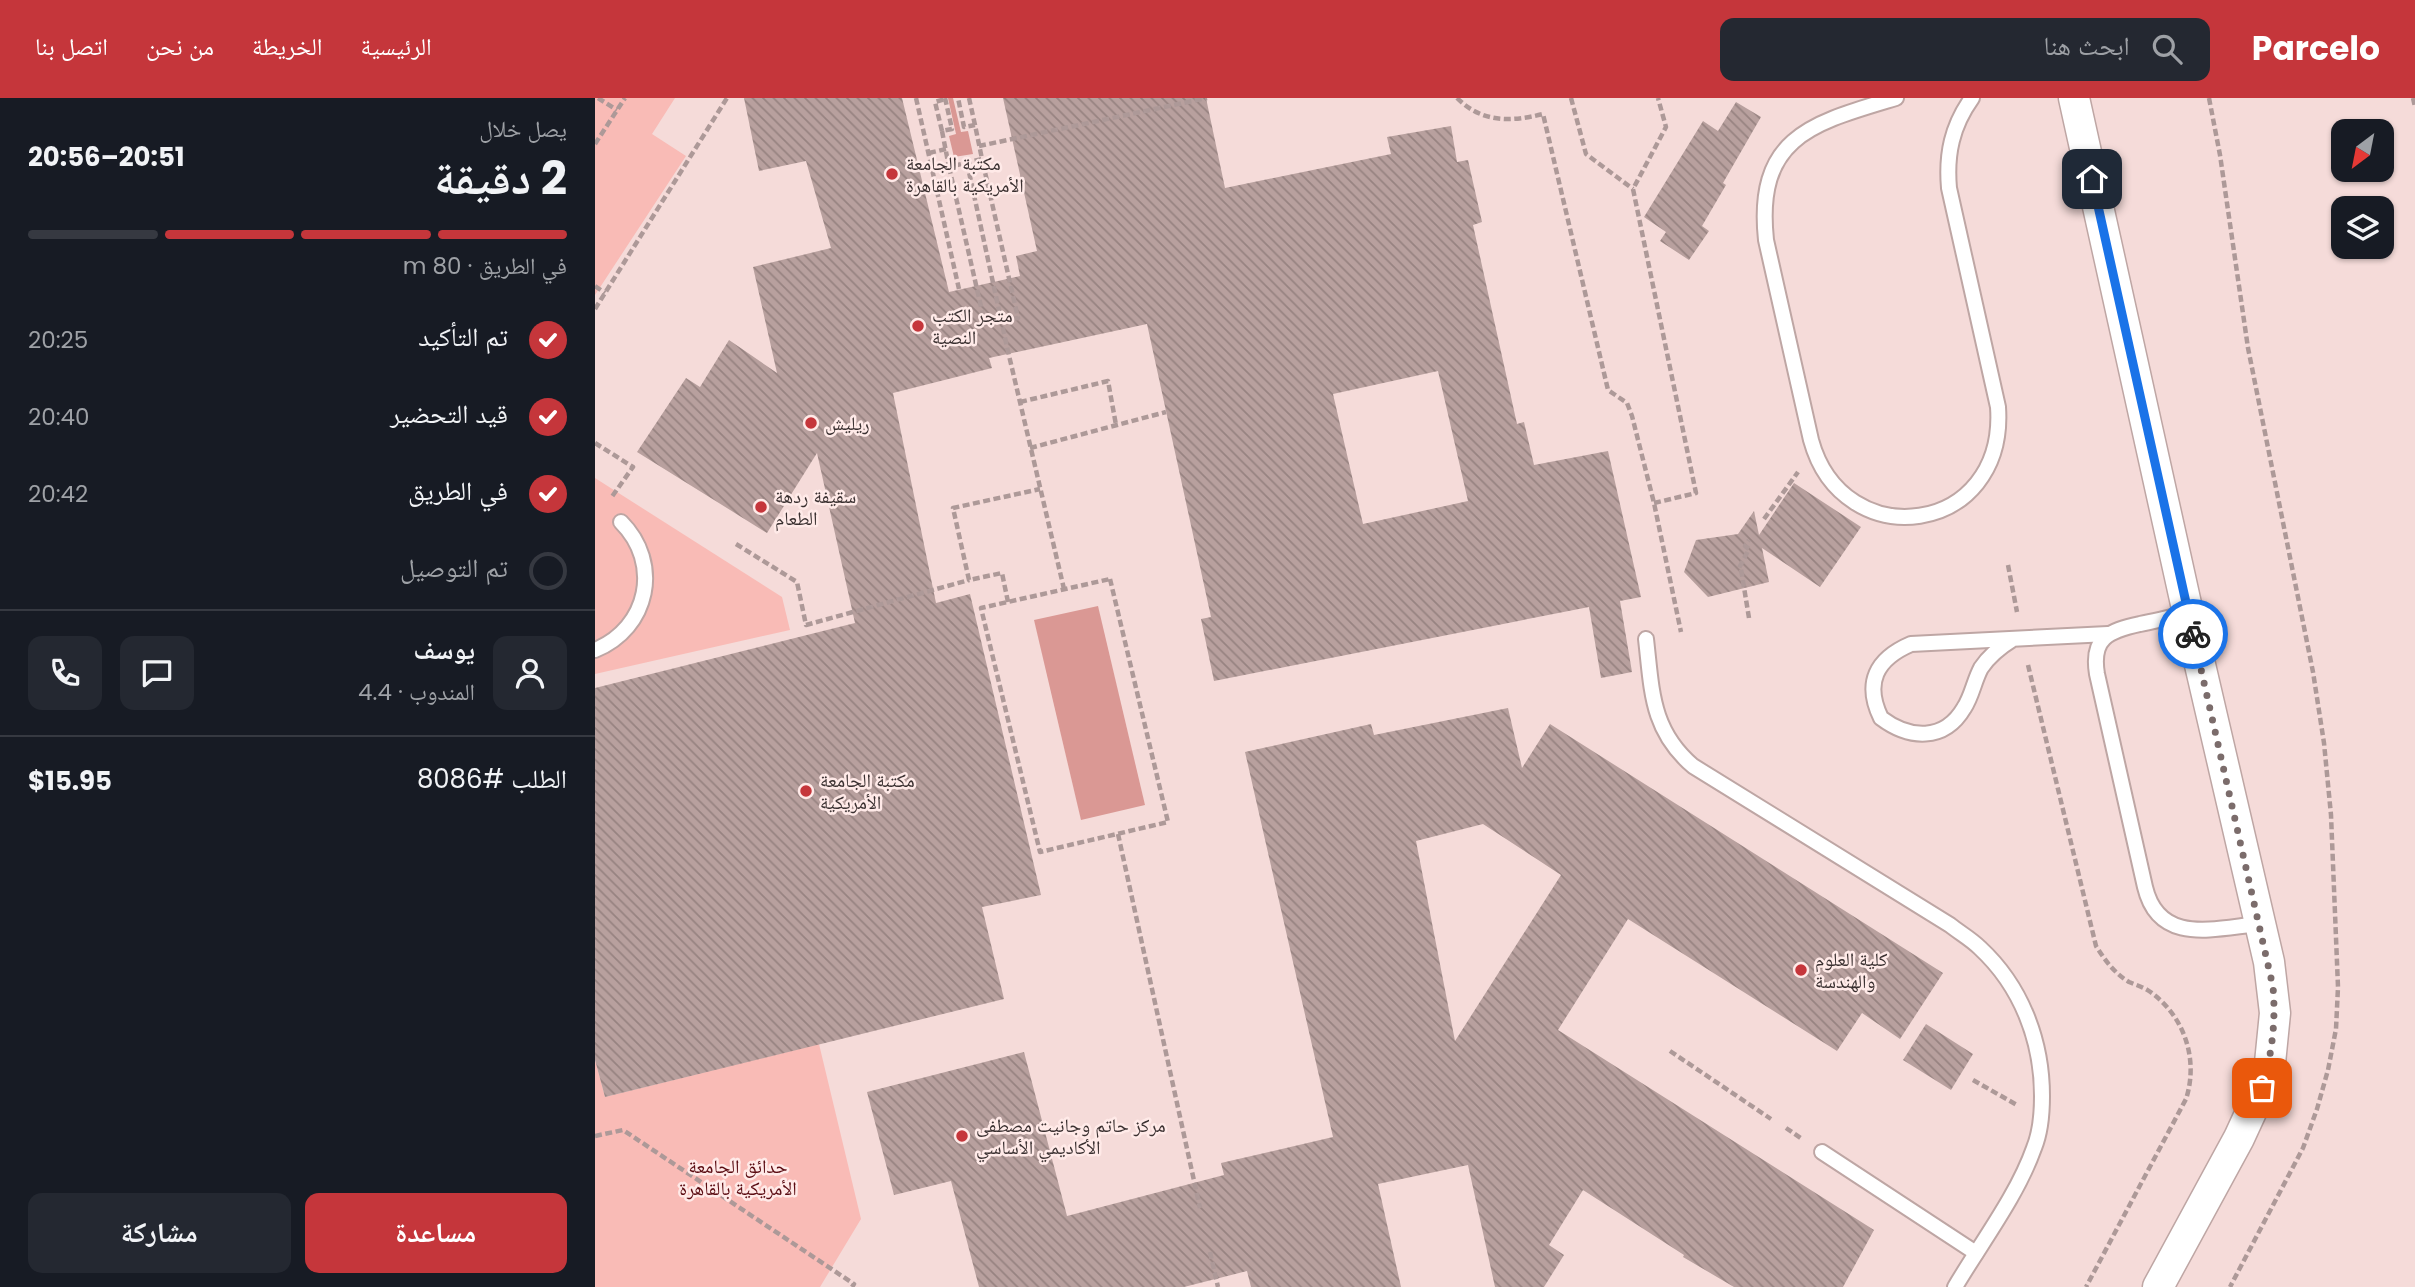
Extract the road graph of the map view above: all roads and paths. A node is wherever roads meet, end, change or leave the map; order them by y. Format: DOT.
graph roads {
  1 [pos="598,98"];
  2 [pos="625,98"];
  3 [pos="727,98"];
  4 [pos="916,98"];
  5 [pos="958,98"];
  6 [pos="969,98"];
  7 [pos="1207,98"];
  8 [pos="1457,98"];
  9 [pos="1571,98"];
  10 [pos="1658,98"];
  11 [pos="1896,98"];
  12 [pos="1972,98"];
  13 [pos="2074,98"];
  14 [pos="2209,98"];
  15 [pos="2413,98"];
  16 [pos="945,99"];
  17 [pos="2415,107"];
  18 [pos="617,110"];
  19 [pos="975,125"];
  20 [pos="942,131"];
  21 [pos="595,144"];
  22 [pos="979,146"];
  23 [pos="946,149"];
  24 [pos="929,153"];
  25 [pos="982,159"];
  26 [pos="967,163"];
  27 [pos="949,167"];
  28 [pos="1633,189"];
  29 [pos="595,286"];
  30 [pos="958,289"];
  31 [pos="605,293"];
  32 [pos="595,309"];
  33 [pos="1001,321"];
  34 [pos="1020,402"];
  35 [pos="1166,412"];
  36 [pos="1116,425"];
  37 [pos="595,443"];
  38 [pos="1030,447"];
  39 [pos="1814,451"];
  40 [pos="1040,489"];
  41 [pos="616,491"];
  42 [pos="1654,503"];
  43 [pos="1764,519"];
  44 [pos="621,522"];
  45 [pos="1749,540"];
  46 [pos="736,544"];
  47 [pos="2008,565"];
  48 [pos="969,580"];
  49 [pos="1064,589"];
  50 [pos="1008,602"];
  51 [pos="2188,614"];
  52 [pos="1749,618"];
  53 [pos="1681,632"];
  54 [pos="2108,634"];
  55 [pos="1646,639"];
  56 [pos="2018,639"];
  57 [pos="595,650"];
  58 [pos="1118,834"];
  59 [pos="2260,924"];
  60 [pos="1670,1051"];
  61 [pos="1973,1080"];
  62 [pos="1771,1119"];
  63 [pos="2042,1119"];
  64 [pos="595,1136"];
  65 [pos="1822,1152"];
  66 [pos="1200,1208"];
  67 [pos="1210,1252"];
  68 [pos="1976,1253"];
  69 [pos="852,1287"];
  70 [pos="1218,1287"];
  71 [pos="1955,1287"];
  72 [pos="2086,1287"];
  73 [pos="2158,1287"];
  74 [pos="2229,1287"];
  1 -- 18 [label="path"];
  2 -- 18 [label="path"];
  3 -- 31 [label="path"];
  4 -- 24 [label="path"];
  5 -- 19 [label="path"];
  6 -- 19 [label="path"];
  7 -- 22 [label="path"];
  8 -- 42 [label="path"];
  9 -- 28 [label="path"];
  10 -- 28 [label="path"];
  11 -- 39 [label="lane"];
  12 -- 39 [label="lane"];
  13 -- 51 [label="street"];
  14 -- 74 [label="path"];
  15 -- 17 [label="path"];
  16 -- 20 [label="path"];
  16 -- 20 [label="path"];
  18 -- 21 [label="path"];
  19 -- 22 [label="path"];
  20 -- 23 [label="path"];
  22 -- 25 [label="path"];
  23 -- 24 [label="path"];
  23 -- 27 [label="path"];
  24 -- 30 [label="path"];
  25 -- 26 [label="path"];
  25 -- 33 [label="path"];
  26 -- 27 [label="path"];
  26 -- 33 [label="path"];
  27 -- 33 [label="path"];
  28 -- 42 [label="path"];
  29 -- 31 [label="path"];
  31 -- 32 [label="path"];
  33 -- 34 [label="path"];
  34 -- 36 [label="path"];
  34 -- 38 [label="path"];
  35 -- 36 [label="path"];
  36 -- 38 [label="path"];
  37 -- 41 [label="path"];
  38 -- 40 [label="path"];
  39 -- 43 [label="path"];
  40 -- 48 [label="path"];
  40 -- 49 [label="path"];
  42 -- 53 [label="path"];
  44 -- 57 [label="lane"];
  45 -- 52 [label="path"];
  46 -- 48 [label="path"];
  47 -- 56 [label="path"];
  48 -- 50 [label="path"];
  49 -- 50 [label="path"];
  49 -- 58 [label="path"];
  50 -- 58 [label="path"];
  51 -- 54 [label="lane"];
  51 -- 59 [label="street"];
  54 -- 56 [label="lane"];
  54 -- 59 [label="lane"];
  55 -- 63 [label="lane"];
  56 -- 56 [label="lane"];
  56 -- 72 [label="path"];
  58 -- 66 [label="path"];
  59 -- 73 [label="street"];
  60 -- 62 [label="path"];
  61 -- 63 [label="path"];
  63 -- 68 [label="lane"];
  64 -- 69 [label="path"];
  65 -- 68 [label="lane"];
  67 -- 70 [label="path"];
  68 -- 71 [label="lane"];
}
